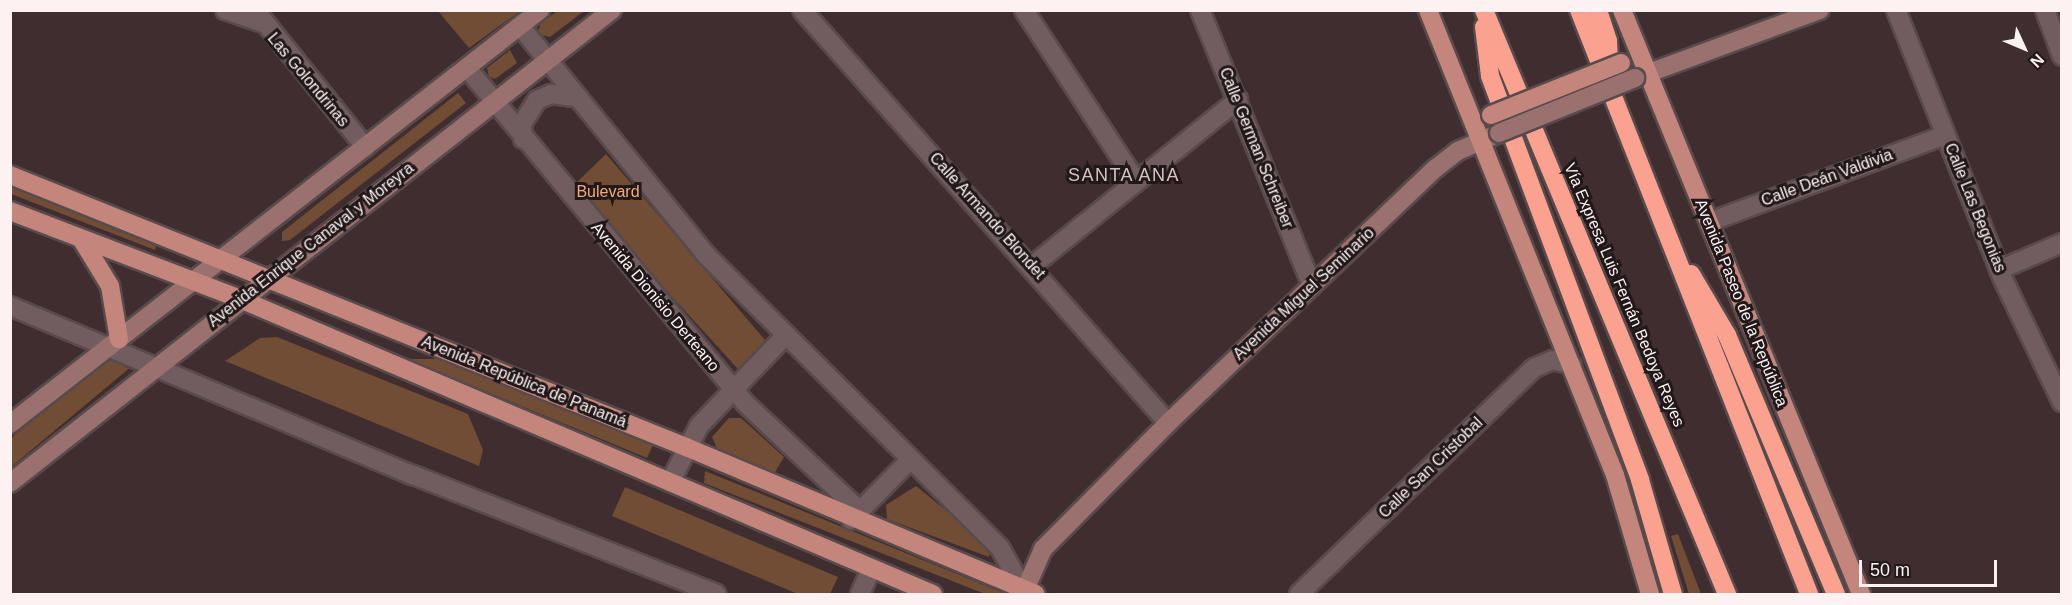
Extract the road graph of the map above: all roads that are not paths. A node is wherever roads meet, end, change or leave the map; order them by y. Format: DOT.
graph roads {
  1 [pos="225,10"];
  2 [pos="540,10"];
  3 [pos="612,10"];
  4 [pos="802,10"];
  5 [pos="1024,10"];
  6 [pos="1200,10"];
  7 [pos="1428,10"];
  8 [pos="1483,10"];
  9 [pos="1579,10"];
  10 [pos="1598,10"];
  11 [pos="1622,10"];
  12 [pos="1820,10"];
  13 [pos="1896,10"];
  14 [pos="2045,10"];
  15 [pos="257,16"];
  16 [pos="520,26"];
  17 [pos="1634,43"];
  18 [pos="2061,56"];
  19 [pos="548,60"];
  20 [pos="467,68"];
  21 [pos="1641,76"];
  22 [pos="579,98"];
  23 [pos="1611,98"];
  24 [pos="1238,100"];
  25 [pos="495,102"];
  26 [pos="1465,105"];
  27 [pos="1946,135"];
  28 [pos="523,139"];
  29 [pos="1478,141"];
  30 [pos="364,147"];
  31 [pos="10,175"];
  32 [pos="1136,181"];
  33 [pos="10,212"];
  34 [pos="1709,222"];
  35 [pos="82,240"];
  36 [pos="2061,243"];
  37 [pos="1672,248"];
  38 [pos="221,261"];
  39 [pos="1032,266"];
  40 [pos="1999,270"];
  41 [pos="267,278"];
  42 [pos="194,283"];
  43 [pos="1312,286"];
  44 [pos="240,299"];
  45 [pos="10,306"];
  46 [pos="784,337"];
  47 [pos="113,343"];
  48 [pos="1572,364"];
  49 [pos="158,368"];
  50 [pos="733,389"];
  51 [pos="2061,402"];
  52 [pos="1168,423"];
  53 [pos="10,424"];
  54 [pos="686,447"];
  55 [pos="909,461"];
  56 [pos="670,482"];
  57 [pos="10,483"];
  58 [pos="855,515"];
  59 [pos="871,569"];
  60 [pos="1646,589"];
  61 [pos="1029,593"];
  62 [pos="717,594"];
  63 [pos="860,594"];
  64 [pos="933,594"];
  65 [pos="1299,594"];
  66 [pos="1673,594"];
  67 [pos="1727,594"];
  68 [pos="1809,594"];
  69 [pos="1836,594"];
  70 [pos="1861,594"];
  1 -- 15 [label="street"];
  2 -- 16 [label="street"];
  3 -- 19 [label="street, Avenida Enrique Canaval y Moreyra"];
  4 -- 39 [label="street, Calle Armando Blondet"];
  5 -- 32 [label="street"];
  6 -- 24 [label="street, Calle German Schreiber"];
  7 -- 26 [label="main road"];
  8 -- 66 [label="highway"];
  8 -- 67 [label="highway, Vía Expresa Luis Fernán Bedoya Reyes"];
  9 -- 23 [label="highway"];
  10 -- 23 [label="highway"];
  11 -- 17 [label="main road, Avenida Paseo de la República"];
  12 -- 21 [label="street, Avenida Miguel Seminario"];
  13 -- 27 [label="street, Calle Las Begonias"];
  14 -- 18 [label="street"];
  15 -- 30 [label="street, Las Golondrinas"];
  16 -- 19 [label="street"];
  16 -- 20 [label="street"];
  17 -- 21 [label="main road, Avenida Paseo de la República"];
  17 -- 26 [label="main road, bridge"];
  19 -- 22 [label="street"];
  19 -- 25 [label="street, Avenida Enrique Canaval y Moreyra"];
  20 -- 25 [label="street, Avenida Dionisio Derteano"];
  20 -- 30 [label="street"];
  21 -- 29 [label="street, Avenida Miguel Seminario, bridge"];
  21 -- 34 [label="main road, Avenida Paseo de la República"];
  22 -- 28 [label="street"];
  22 -- 46 [label="street"];
  23 -- 37 [label="highway"];
  24 -- 32 [label="street"];
  24 -- 43 [label="street, Calle German Schreiber"];
  25 -- 28 [label="street, Avenida Dionisio Derteano"];
  25 -- 41 [label="street, Avenida Enrique Canaval y Moreyra"];
  26 -- 29 [label="main road"];
  27 -- 34 [label="street, Calle Deán Valdivia"];
  27 -- 40 [label="street, Calle Las Begonias"];
  28 -- 50 [label="street, Avenida Dionisio Derteano"];
  29 -- 43 [label="street, Avenida Miguel Seminario"];
  29 -- 48 [label="main road"];
  30 -- 38 [label="street"];
  31 -- 38 [label="main road, Avenida República de Panamá"];
  32 -- 39 [label="street"];
  33 -- 35 [label="main road, Avenida República de Panamá"];
  34 -- 70 [label="main road, Avenida Paseo de la República"];
  35 -- 42 [label="main road, Avenida República de Panamá"];
  35 -- 47 [label="main road"];
  36 -- 40 [label="street"];
  37 -- 68 [label="highway"];
  37 -- 69 [label="highway"];
  38 -- 41 [label="main road, Avenida República de Panamá"];
  38 -- 42 [label="street"];
  39 -- 52 [label="street, Calle Armando Blondet"];
  40 -- 51 [label="street, Calle Las Begonias"];
  41 -- 44 [label="street, Avenida Enrique Canaval y Moreyra"];
  41 -- 54 [label="main road, Avenida República de Panamá"];
  42 -- 44 [label="main road, Avenida República de Panamá"];
  42 -- 47 [label="street"];
  43 -- 52 [label="street, Avenida Miguel Seminario"];
  44 -- 49 [label="street, Avenida Enrique Canaval y Moreyra"];
  44 -- 56 [label="main road, Avenida República de Panamá"];
  45 -- 47 [label="street"];
  46 -- 50 [label="street"];
  46 -- 55 [label="street"];
  47 -- 49 [label="street"];
  47 -- 53 [label="street"];
  48 -- 60 [label="main road"];
  48 -- 65 [label="street, Calle San Cristobal"];
  49 -- 57 [label="street, Avenida Enrique Canaval y Moreyra"];
  49 -- 62 [label="street"];
  50 -- 54 [label="street"];
  50 -- 58 [label="street, Avenida Dionisio Derteano"];
  52 -- 61 [label="street, Avenida Miguel Seminario"];
  54 -- 56 [label="street"];
  54 -- 58 [label="main road, Avenida República de Panamá"];
  55 -- 58 [label="street"];
  55 -- 61 [label="street"];
  56 -- 59 [label="main road, Avenida República de Panamá"];
  58 -- 61 [label="main road, Avenida República de Panamá"];
  59 -- 63 [label="street"];
  59 -- 64 [label="main road, Avenida República de Panamá"];
}
